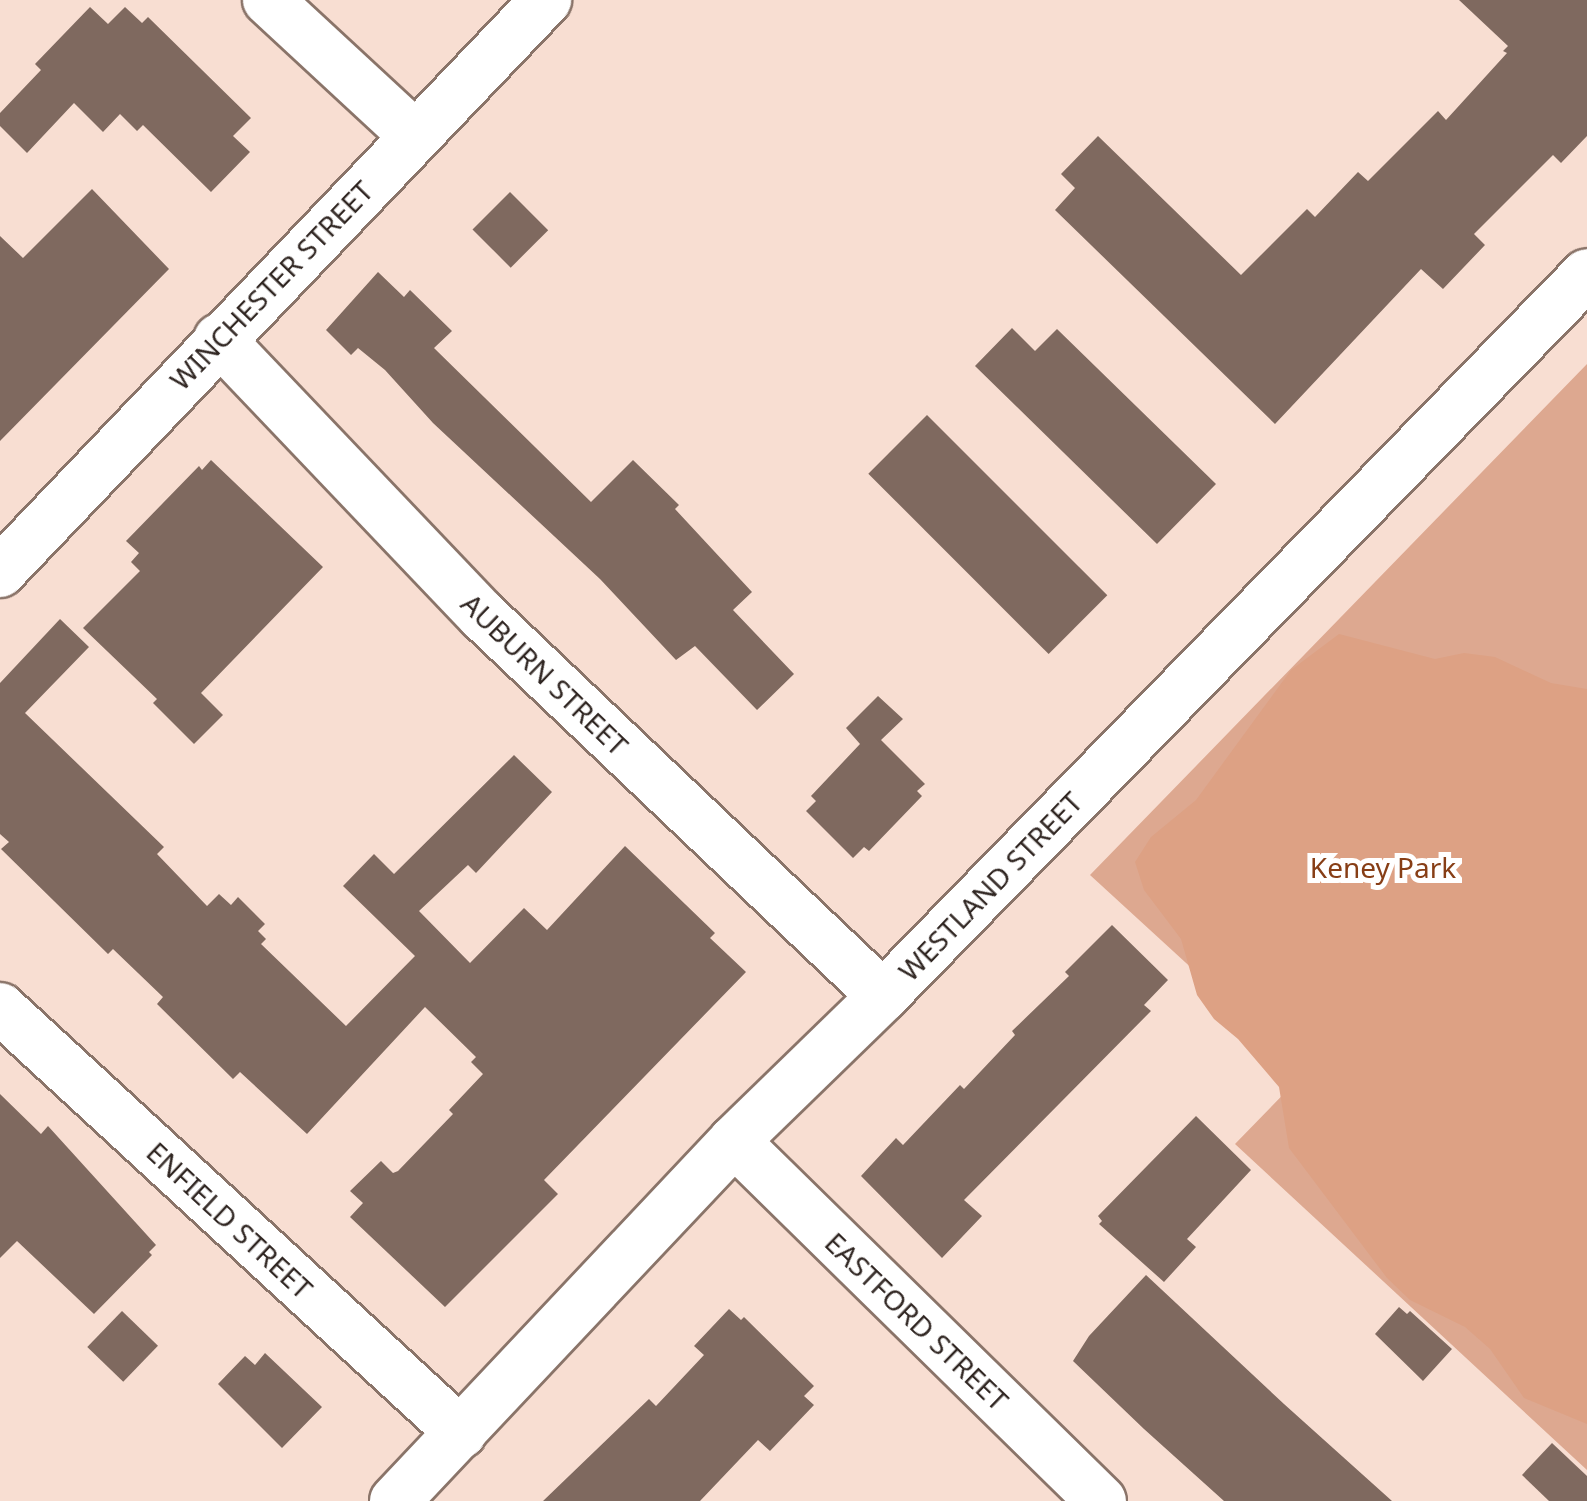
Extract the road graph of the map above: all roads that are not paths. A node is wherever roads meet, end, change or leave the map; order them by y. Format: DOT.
graph roads {
  1 [pos="268,0"];
  2 [pos="546,0"];
  3 [pos="414,136"];
  4 [pos="1587,274"];
  5 [pos="219,339"];
  6 [pos="0,572"];
  7 [pos="882,996"];
  8 [pos="0,1008"];
  9 [pos="734,1141"];
  10 [pos="461,1433"];
  11 [pos="395,1501"];
  12 [pos="1102,1501"];
  1 -- 3 [label="street"];
  2 -- 3 [label="street, WINCHESTER STREET"];
  3 -- 5 [label="street, WINCHESTER STREET"];
  4 -- 7 [label="street, WESTLAND STREET"];
  5 -- 6 [label="street, WINCHESTER STREET"];
  5 -- 7 [label="street, AUBURN STREET"];
  7 -- 9 [label="street, WESTLAND STREET"];
  8 -- 10 [label="street, ENFIELD STREET"];
  9 -- 10 [label="street, WESTLAND STREET"];
  9 -- 12 [label="street, EASTFORD STREET"];
  10 -- 11 [label="street, WESTLAND STREET"];
}
